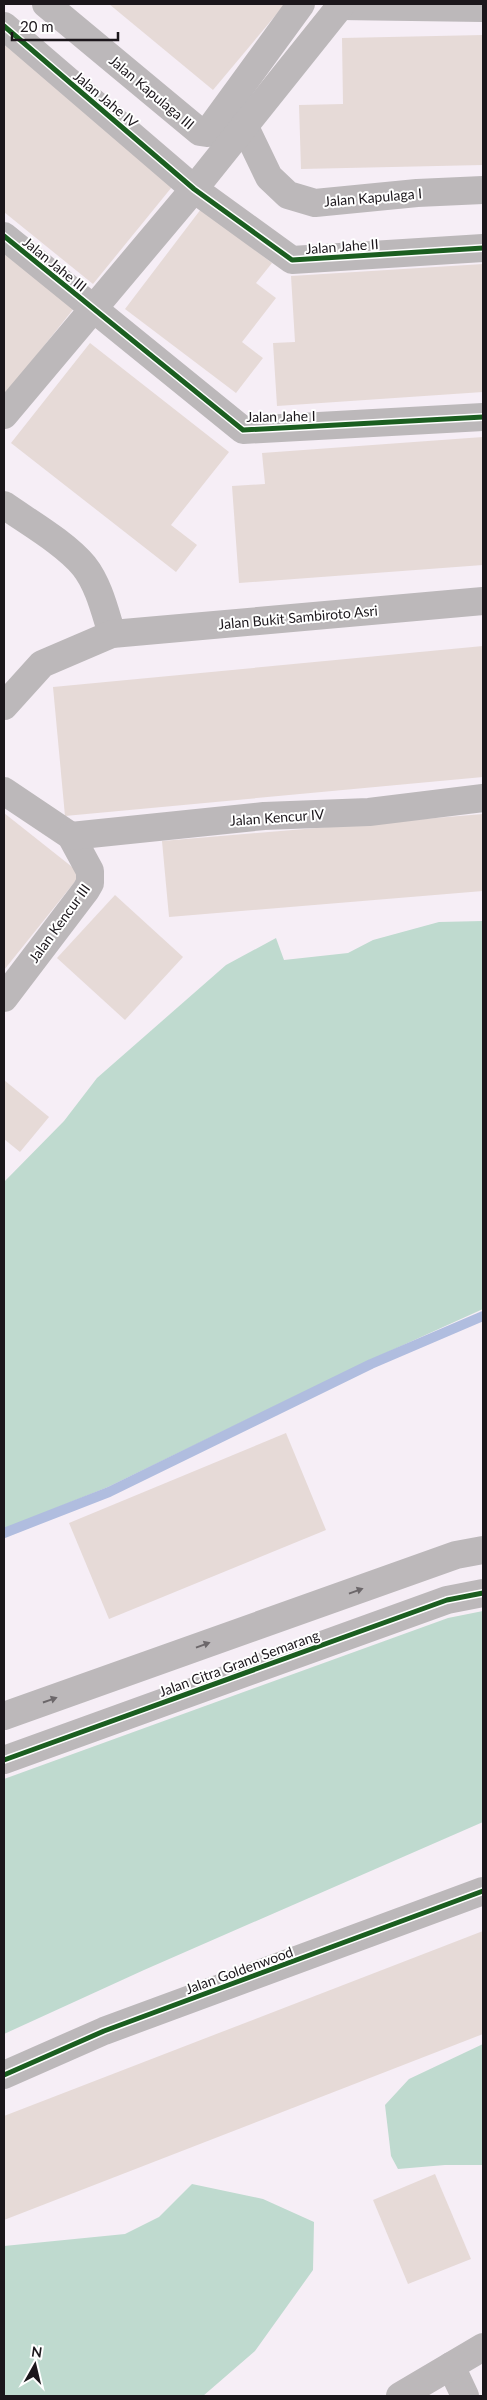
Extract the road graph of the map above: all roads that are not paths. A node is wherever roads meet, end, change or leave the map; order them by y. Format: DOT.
graph roads {
  1 [pos="46,4"];
  2 [pos="301,4"];
  3 [pos="340,5"];
  4 [pos="483,8"];
  5 [pos="4,26"];
  6 [pos="244,125"];
  7 [pos="194,189"];
  8 [pos="483,190"];
  9 [pos="4,236"];
  10 [pos="483,248"];
  11 [pos="92,308"];
  12 [pos="4,415"];
  13 [pos="483,417"];
  14 [pos="4,505"];
  15 [pos="483,600"];
  16 [pos="112,634"];
  17 [pos="4,706"];
  18 [pos="4,791"];
  19 [pos="483,798"];
  20 [pos="71,836"];
  21 [pos="4,998"];
  22 [pos="483,1550"];
  23 [pos="483,1593"];
  24 [pos="4,1716"];
  25 [pos="4,1760"];
  26 [pos="483,1891"];
  27 [pos="4,2075"];
  28 [pos="483,2347"];
  29 [pos="451,2366"];
  30 [pos="400,2396"];
  31 [pos="465,2396"];
  1 -- 2 [label="street, Jalan Kapulaga III"];
  3 -- 4 [label="street"];
  3 -- 6 [label="street"];
  5 -- 7 [label="street, Jalan Jahe IV"];
  6 -- 7 [label="street"];
  6 -- 8 [label="street, Jalan Kapulaga I"];
  7 -- 10 [label="street, Jalan Jahe II"];
  7 -- 11 [label="street"];
  9 -- 11 [label="street, Jalan Jahe III"];
  11 -- 12 [label="street"];
  11 -- 13 [label="street, Jalan Jahe I"];
  14 -- 16 [label="street"];
  15 -- 16 [label="street, Jalan Bukit Sambiroto Asri"];
  16 -- 17 [label="street, Jalan Bukit Sambiroto Asri"];
  18 -- 20 [label="street, Jalan Kencur III"];
  19 -- 20 [label="street, Jalan Kencur IV"];
  20 -- 21 [label="street, Jalan Kencur III"];
  24 -- 22 [label="street, Jalan Citra Grand Semarang, one-way"];
  23 -- 25 [label="street, Jalan Citra Grand Semarang"];
  26 -- 27 [label="street, Jalan Goldenwood"];
  28 -- 29 [label="street"];
  29 -- 30 [label="street"];
  29 -- 31 [label="street"];
}
